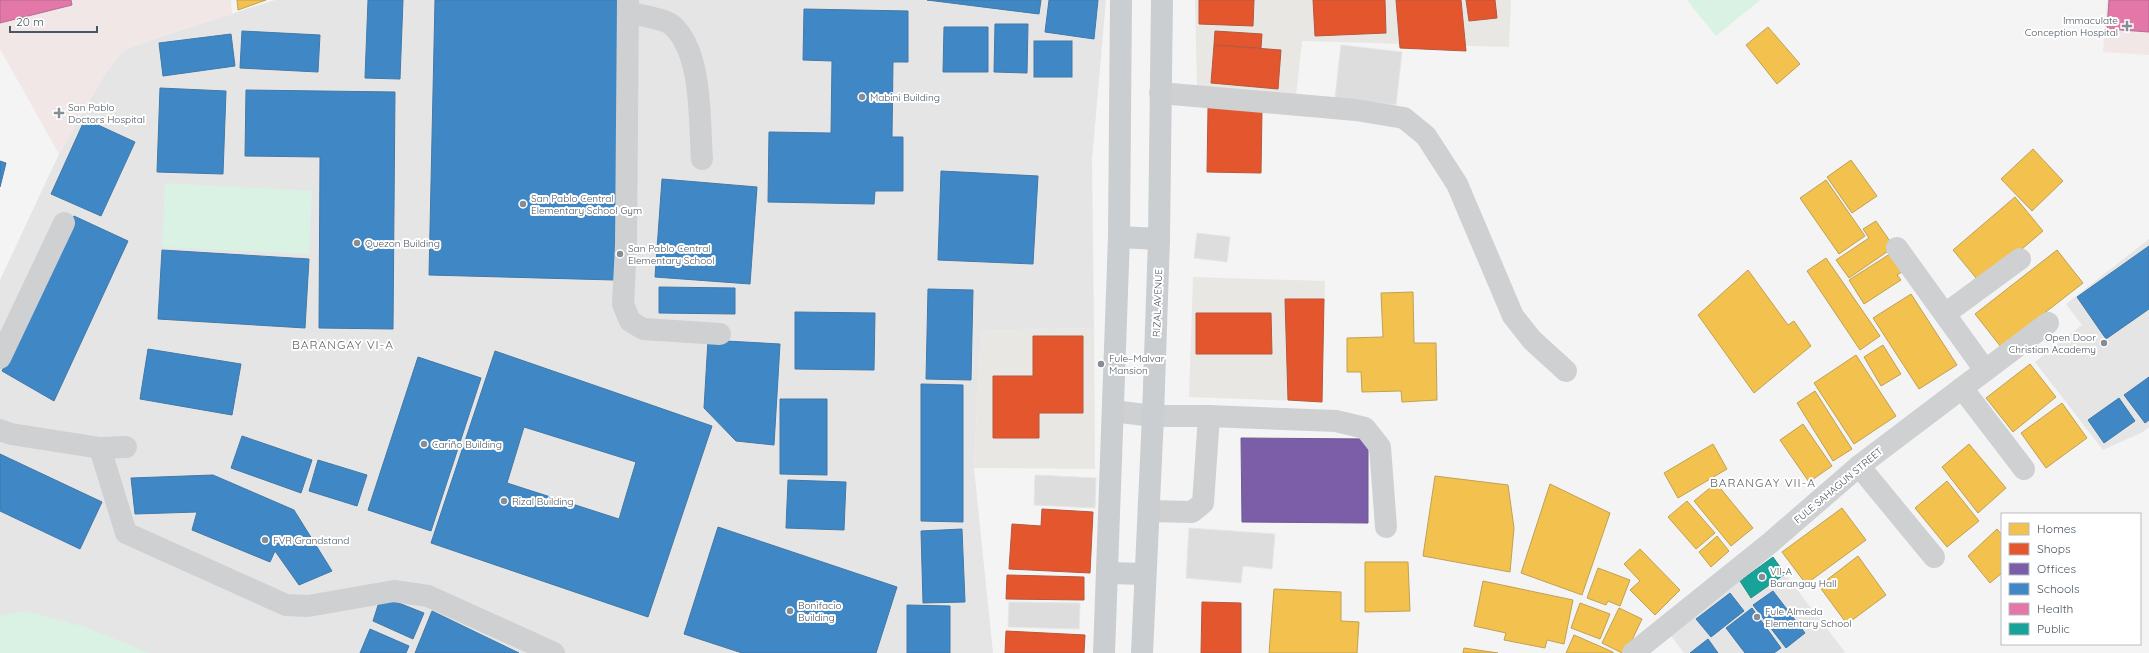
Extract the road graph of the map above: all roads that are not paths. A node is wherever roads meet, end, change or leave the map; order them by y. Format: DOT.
graph roads {
  1 [pos="1121,0"];
  2 [pos="1162,0"];
  3 [pos="628,6"];
  4 [pos="1160,93"];
  5 [pos="702,159"];
  6 [pos="64,223"];
  7 [pos="1118,237"];
  8 [pos="1159,239"];
  9 [pos="1897,248"];
  10 [pos="2020,259"];
  11 [pos="1945,314"];
  12 [pos="2048,323"];
  13 [pos="720,334"];
  14 [pos="0,358"];
  15 [pos="1985,370"];
  16 [pos="1566,371"];
  17 [pos="1962,388"];
  18 [pos="1113,411"];
  19 [pos="1154,416"];
  20 [pos="1209,416"];
  21 [pos="0,430"];
  22 [pos="126,447"];
  23 [pos="100,448"];
  24 [pos="1859,466"];
  25 [pos="2024,469"];
  26 [pos="1149,511"];
  27 [pos="1386,527"];
  28 [pos="1934,557"];
  29 [pos="1108,573"];
  30 [pos="1145,574"];
  31 [pos="554,653"];
  32 [pos="1104,653"];
  33 [pos="1142,653"];
  34 [pos="1633,653"];
  1 -- 7 [label="main road"];
  2 -- 4 [label="main road, RIZAL AVENUE"];
  3 -- 5 [label="street"];
  3 -- 13 [label="street"];
  4 -- 8 [label="main road, RIZAL AVENUE"];
  4 -- 16 [label="street"];
  6 -- 14 [label="street"];
  7 -- 8 [label="main road"];
  7 -- 18 [label="main road"];
  8 -- 19 [label="main road, RIZAL AVENUE"];
  9 -- 11 [label="street"];
  10 -- 11 [label="street"];
  11 -- 15 [label="street"];
  12 -- 15 [label="street, FULE SAHAGUN STREET"];
  15 -- 17 [label="street, FULE SAHAGUN STREET"];
  17 -- 24 [label="street, FULE SAHAGUN STREET"];
  17 -- 25 [label="street"];
  18 -- 19 [label="street"];
  18 -- 29 [label="main road"];
  19 -- 20 [label="street"];
  19 -- 26 [label="main road, RIZAL AVENUE"];
  20 -- 26 [label="street"];
  20 -- 27 [label="street"];
  21 -- 23 [label="street"];
  22 -- 23 [label="street"];
  23 -- 31 [label="street"];
  24 -- 28 [label="street"];
  24 -- 34 [label="street, FULE SAHAGUN STREET"];
  26 -- 30 [label="main road, RIZAL AVENUE"];
  29 -- 30 [label="main road"];
  29 -- 32 [label="main road"];
  30 -- 33 [label="main road, RIZAL AVENUE"];
}
